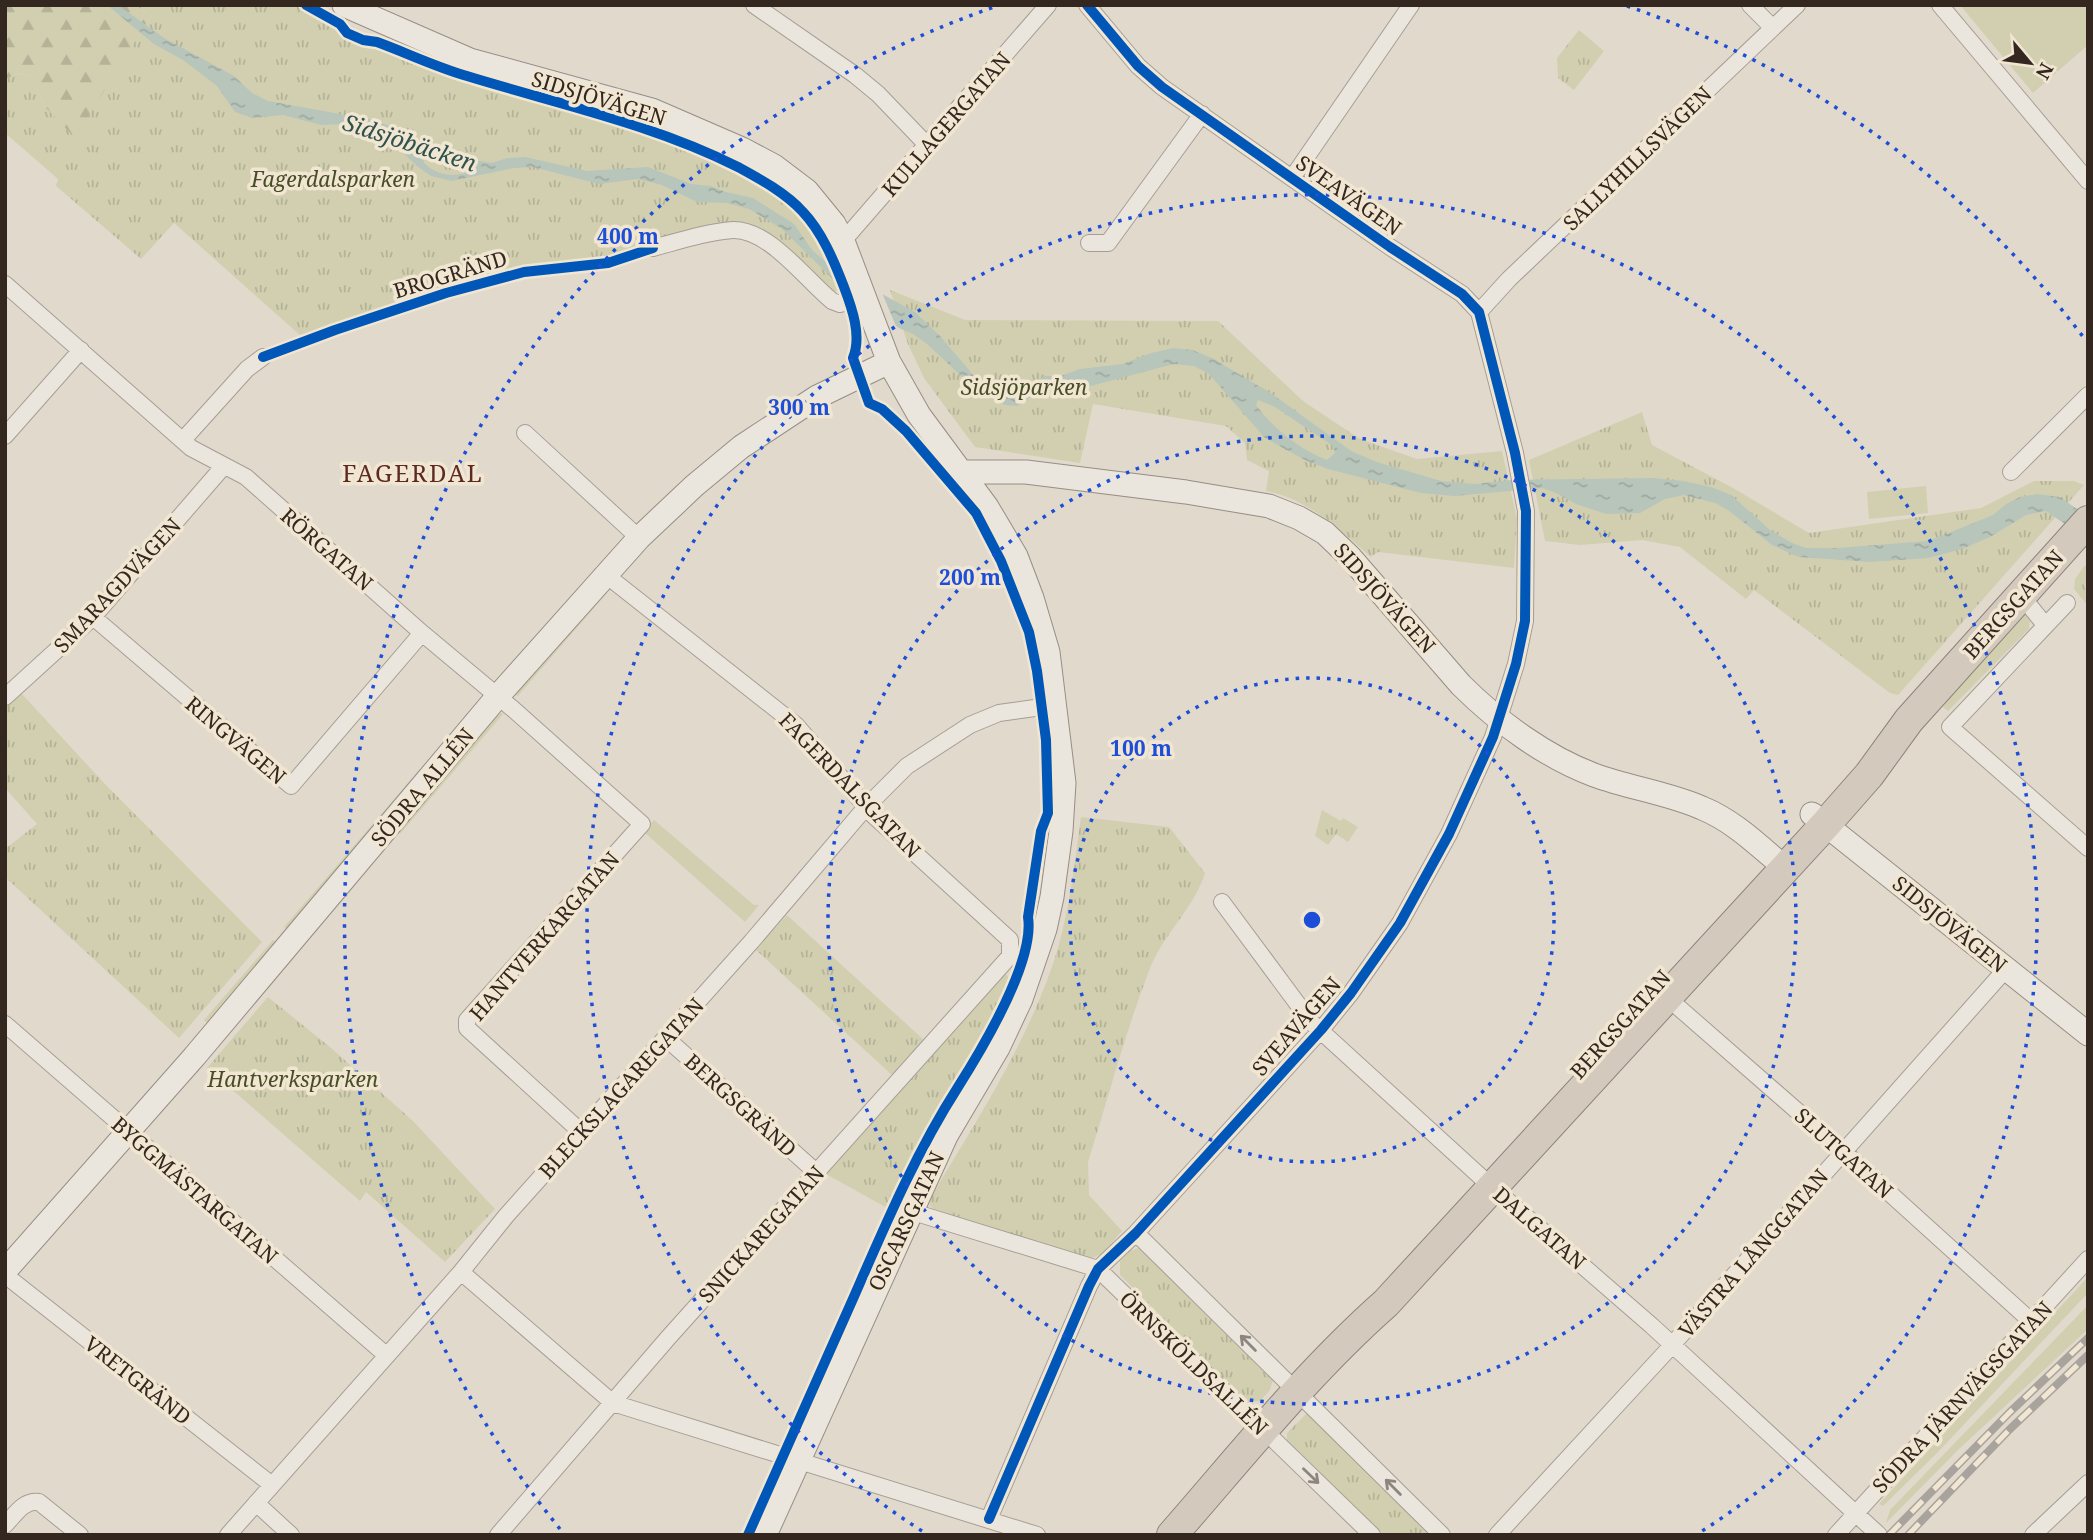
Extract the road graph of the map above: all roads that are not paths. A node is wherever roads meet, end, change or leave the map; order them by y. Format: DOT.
graph roads {
  1 [pos="344,5"];
  2 [pos="754,5"];
  3 [pos="1048,5"];
  4 [pos="1087,5"];
  5 [pos="1411,5"];
  6 [pos="1750,5"];
  7 [pos="1797,5"];
  8 [pos="1940,5"];
  9 [pos="1773,28"];
  10 [pos="1202,114"];
  11 [pos="928,146"];
  12 [pos="1292,178"];
  13 [pos="2088,181"];
  14 [pos="1089,243"];
  15 [pos="653,248"];
  16 [pos="847,252"];
  17 [pos="5,284"];
  18 [pos="858,300"];
  19 [pos="1479,312"];
  20 [pos="81,350"];
  21 [pos="263,358"];
  22 [pos="889,362"];
  23 [pos="2088,395"];
  24 [pos="525,433"];
  25 [pos="5,436"];
  26 [pos="183,440"];
  27 [pos="223,467"];
  28 [pos="961,472"];
  29 [pos="2011,472"];
  30 [pos="2088,521"];
  31 [pos="639,538"];
  32 [pos="606,575"];
  33 [pos="2021,595"];
  34 [pos="2067,603"];
  35 [pos="93,617"];
  36 [pos="2045,625"];
  37 [pos="422,633"];
  38 [pos="498,696"];
  39 [pos="5,697"];
  40 [pos="1056,705"];
  41 [pos="1500,718"];
  42 [pos="866,807"];
  43 [pos="1818,820"];
  44 [pos="642,824"];
  45 [pos="2088,848"];
  46 [pos="1778,863"];
  47 [pos="1222,902"];
  48 [pos="1010,956"];
  49 [pos="1035,962"];
  50 [pos="2007,968"];
  51 [pos="1660,992"];
  52 [pos="5,1024"];
  53 [pos="1321,1030"];
  54 [pos="2088,1034"];
  55 [pos="666,1038"];
  56 [pos="127,1130"];
  57 [pos="581,1132"];
  58 [pos="1843,1151"];
  59 [pos="816,1172"];
  60 [pos="1487,1183"];
  61 [pos="910,1211"];
  62 [pos="1136,1233"];
  63 [pos="2088,1259"];
  64 [pos="1098,1269"];
  65 [pos="461,1272"];
  66 [pos="5,1273"];
  67 [pos="2032,1322"];
  68 [pos="1673,1345"];
  69 [pos="386,1355"];
  70 [pos="1296,1391"];
  71 [pos="613,1403"];
  72 [pos="1262,1429"];
  73 [pos="799,1460"];
  74 [pos="2088,1483"];
  75 [pos="272,1485"];
  76 [pos="256,1503"];
  77 [pos="1856,1513"];
  78 [pos="989,1519"];
  79 [pos="5,1525"];
  80 [pos="80,1535"];
  81 [pos="228,1535"];
  82 [pos="291,1535"];
  83 [pos="498,1535"];
  84 [pos="765,1535"];
  85 [pos="1037,1535"];
  86 [pos="1157,1535"];
  87 [pos="1172,1535"];
  88 [pos="1372,1535"];
  89 [pos="1441,1535"];
  90 [pos="1497,1535"];
  91 [pos="1836,1535"];
  92 [pos="1880,1535"];
  93 [pos="2034,1535"];
  1 -- 16 [label="street, SIDSJÖVÄGEN"];
  2 -- 11 [label="street"];
  3 -- 11 [label="street, KULLAGERGATAN"];
  4 -- 10 [label="street, SVEAVÄGEN"];
  5 -- 12 [label="street"];
  6 -- 9 [label="street"];
  7 -- 9 [label="street, SALLYHILLSVÄGEN"];
  8 -- 13 [label="street"];
  9 -- 19 [label="street, SALLYHILLSVÄGEN"];
  10 -- 12 [label="street, SVEAVÄGEN"];
  10 -- 14 [label="street"];
  11 -- 16 [label="street, KULLAGERGATAN"];
  12 -- 19 [label="street, SVEAVÄGEN"];
  15 -- 18 [label="street"];
  16 -- 18 [label="street, SIDSJÖVÄGEN"];
  17 -- 20 [label="street, RÖRGATAN"];
  18 -- 22 [label="street, SIDSJÖVÄGEN"];
  19 -- 41 [label="street, SVEAVÄGEN"];
  20 -- 25 [label="street"];
  20 -- 26 [label="street, RÖRGATAN"];
  21 -- 26 [label="street"];
  22 -- 28 [label="street"];
  22 -- 31 [label="street, SÖDRA ALLÉN"];
  23 -- 29 [label="street"];
  24 -- 31 [label="street"];
  26 -- 27 [label="street, RÖRGATAN"];
  27 -- 35 [label="street, SMARAGDVÄGEN"];
  27 -- 37 [label="street, RÖRGATAN"];
  28 -- 40 [label="street, OSCARSGATAN"];
  28 -- 41 [label="street, SIDSJÖVÄGEN"];
  30 -- 33 [label="highway, BERGSGATAN"];
  31 -- 32 [label="street, SÖDRA ALLÉN"];
  32 -- 38 [label="street, SÖDRA ALLÉN"];
  32 -- 42 [label="street, FAGERDALSGATAN"];
  33 -- 36 [label="street"];
  33 -- 43 [label="highway, BERGSGATAN"];
  34 -- 36 [label="street, BERGSGATAN"];
  35 -- 37 [label="street, RINGVÄGEN"];
  35 -- 39 [label="street, SMARAGDVÄGEN"];
  36 -- 45 [label="street, BERGSGATAN"];
  37 -- 38 [label="street, RÖRGATAN"];
  38 -- 44 [label="street, RÖRGATAN"];
  38 -- 56 [label="street, SÖDRA ALLÉN"];
  40 -- 42 [label="street, BLECKSLAGAREGATAN"];
  40 -- 49 [label="street, OSCARSGATAN"];
  41 -- 46 [label="street, SIDSJÖVÄGEN"];
  41 -- 53 [label="street, SVEAVÄGEN"];
  42 -- 48 [label="street, FAGERDALSGATAN"];
  42 -- 55 [label="street, BLECKSLAGAREGATAN"];
  43 -- 46 [label="highway, BERGSGATAN"];
  43 -- 50 [label="street, SIDSJÖVÄGEN"];
  44 -- 57 [label="street, HANTVERKARGATAN"];
  46 -- 51 [label="highway, BERGSGATAN"];
  47 -- 53 [label="street, DALGATAN"];
  48 -- 49 [label="street"];
  48 -- 59 [label="street, SNICKAREGATAN"];
  49 -- 61 [label="street, OSCARSGATAN"];
  50 -- 54 [label="street, SIDSJÖVÄGEN"];
  50 -- 58 [label="street, VÄSTRA LÅNGGATAN"];
  51 -- 58 [label="street, SLUTGATAN"];
  51 -- 60 [label="highway, BERGSGATAN"];
  52 -- 56 [label="street, BYGGMÄSTARGATAN"];
  53 -- 60 [label="street, DALGATAN"];
  53 -- 62 [label="street, SVEAVÄGEN"];
  55 -- 57 [label="street, BLECKSLAGAREGATAN"];
  55 -- 59 [label="street, BERGSGRÄND"];
  56 -- 66 [label="street, SÖDRA ALLÉN"];
  56 -- 69 [label="street, BYGGMÄSTARGATAN"];
  57 -- 65 [label="street, BLECKSLAGAREGATAN"];
  58 -- 67 [label="street, SLUTGATAN"];
  58 -- 68 [label="street, VÄSTRA LÅNGGATAN"];
  59 -- 71 [label="street, SNICKAREGATAN"];
  60 -- 68 [label="street, DALGATAN"];
  60 -- 70 [label="highway, BERGSGATAN"];
  61 -- 64 [label="street, ÖRNSKÖLDSALLÉN"];
  61 -- 73 [label="street, OSCARSGATAN"];
  62 -- 64 [label="street, SVEAVÄGEN"];
  70 -- 62 [label="street, one-way"];
  63 -- 67 [label="street, SÖDRA JÄRNVÄGSGATAN"];
  64 -- 72 [label="street, ÖRNSKÖLDSALLÉN"];
  64 -- 78 [label="street, SVEAVÄGEN"];
  65 -- 69 [label="street, BLECKSLAGAREGATAN"];
  65 -- 71 [label="street"];
  66 -- 75 [label="street, VRETGRÄND"];
  67 -- 77 [label="street, SÖDRA JÄRNVÄGSGATAN"];
  68 -- 77 [label="street, DALGATAN"];
  68 -- 90 [label="street, VÄSTRA LÅNGGATAN"];
  69 -- 75 [label="street, BLECKSLAGAREGATAN"];
  70 -- 72 [label="highway, BERGSGATAN"];
  89 -- 70 [label="street, one-way"];
  71 -- 73 [label="street"];
  71 -- 83 [label="street, SNICKAREGATAN"];
  72 -- 86 [label="highway, BERGSGATAN"];
  72 -- 87 [label="highway, BERGSGATAN"];
  72 -- 88 [label="street, ÖRNSKÖLDSALLÉN, one-way"];
  73 -- 78 [label="street"];
  73 -- 84 [label="street, OSCARSGATAN"];
  74 -- 93 [label="street"];
  75 -- 76 [label="street, BLECKSLAGAREGATAN"];
  76 -- 81 [label="street, BLECKSLAGAREGATAN"];
  76 -- 82 [label="street"];
  77 -- 91 [label="street, SÖDRA JÄRNVÄGSGATAN"];
  77 -- 92 [label="street, DALGATAN"];
  78 -- 85 [label="street"];
  79 -- 80 [label="street"];
}
